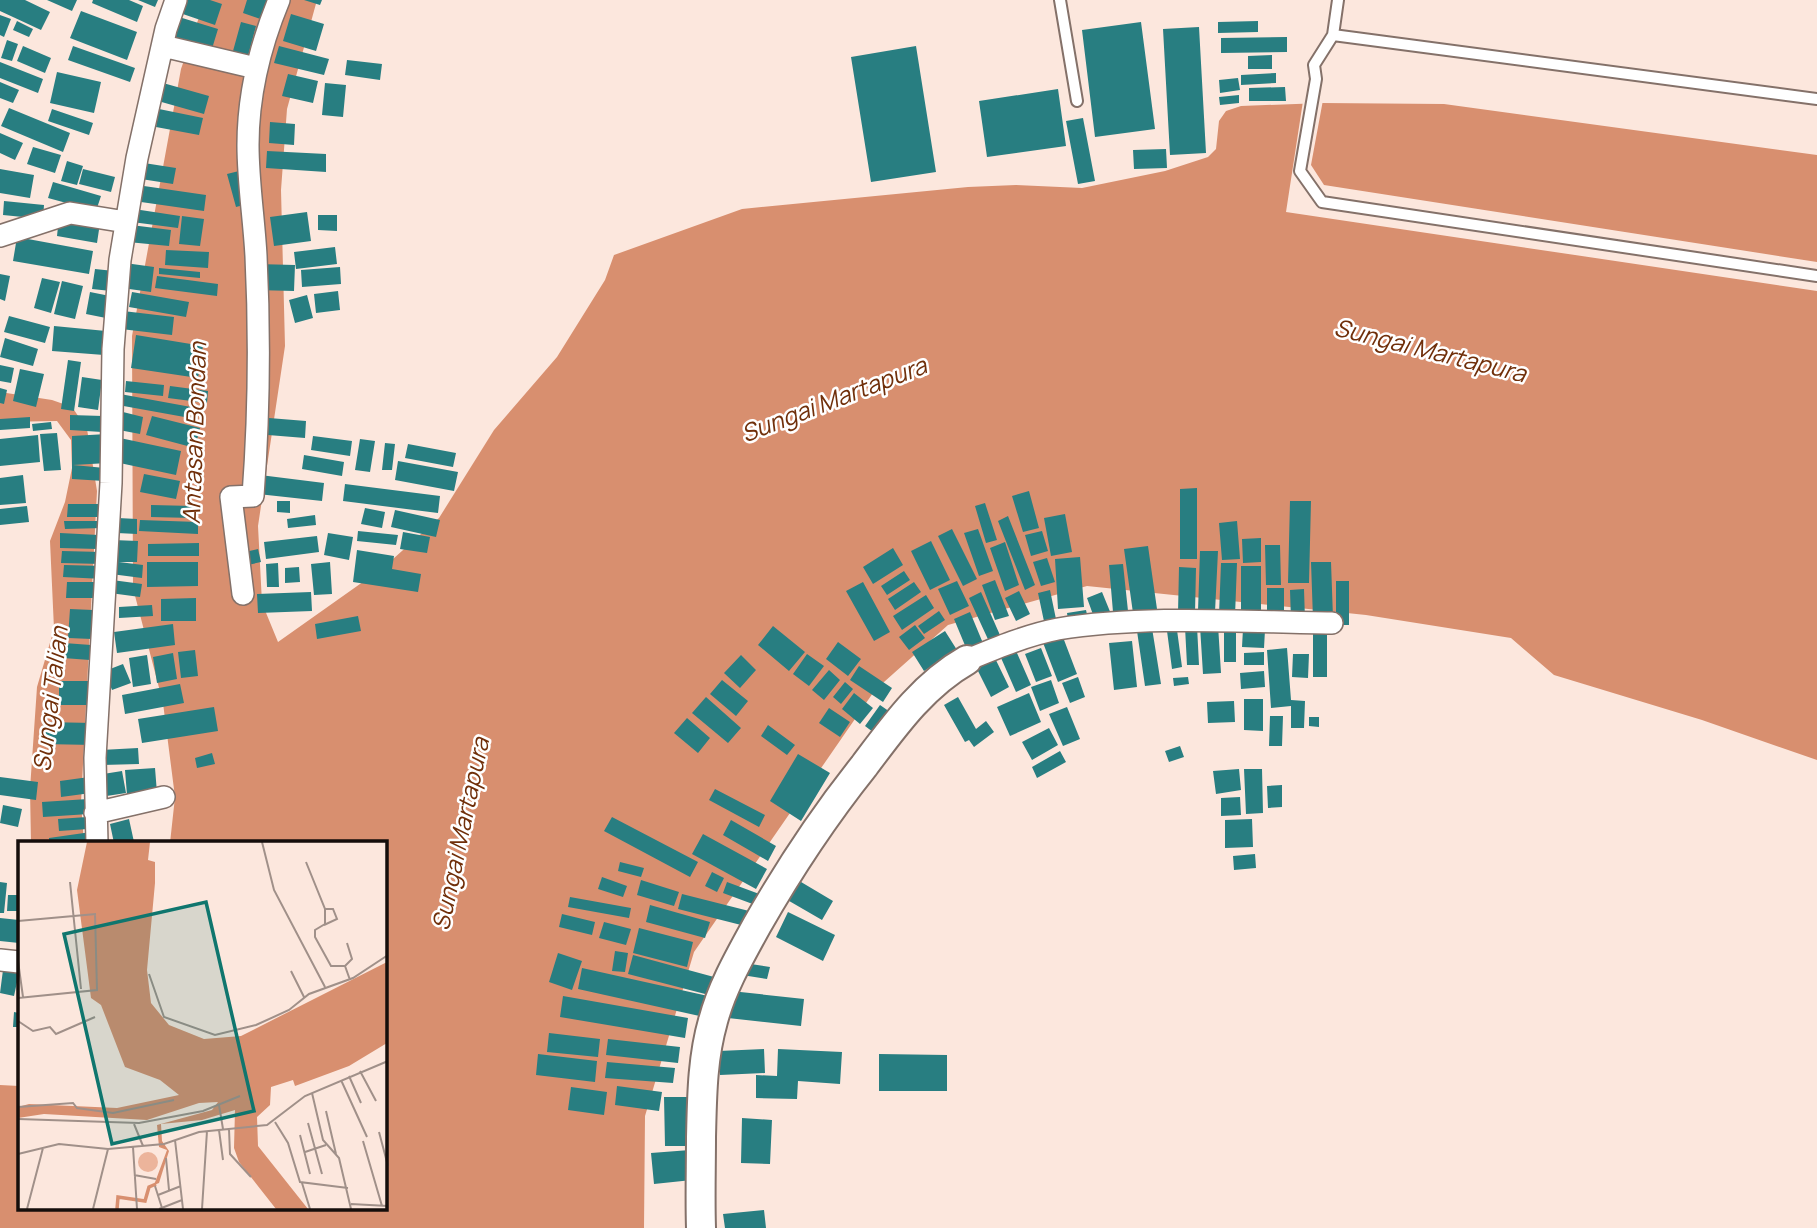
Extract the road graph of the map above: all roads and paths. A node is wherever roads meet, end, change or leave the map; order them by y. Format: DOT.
graph roads {
  1 [pos="177,0"];
  2 [pos="279,0"];
  3 [pos="1060,0"];
  4 [pos="1338,0"];
  5 [pos="1333,35"];
  6 [pos="163,46"];
  7 [pos="256,68"];
  8 [pos="1817,99"];
  9 [pos="1077,101"];
  10 [pos="126,222"];
  11 [pos="0,236"];
  12 [pos="1817,275"];
  13 [pos="243,594"];
  14 [pos="1332,623"];
  15 [pos="967,660"];
  16 [pos="164,797"];
  17 [pos="95,813"];
  18 [pos="97,841"];
  19 [pos="0,960"];
  20 [pos="18,962"];
  21 [pos="701,1228"];
  1 -- 6 [label="street"];
  2 -- 7 [label="street"];
  3 -- 9 [label="lane"];
  4 -- 5 [label="lane"];
  5 -- 8 [label="lane"];
  5 -- 12 [label="lane"];
  6 -- 7 [label="street"];
  6 -- 10 [label="street"];
  7 -- 13 [label="street"];
  10 -- 11 [label="street"];
  10 -- 17 [label="street"];
  14 -- 15 [label="street"];
  15 -- 21 [label="street"];
  16 -- 17 [label="street"];
  17 -- 18 [label="street"];
  19 -- 20 [label="street"];
}
